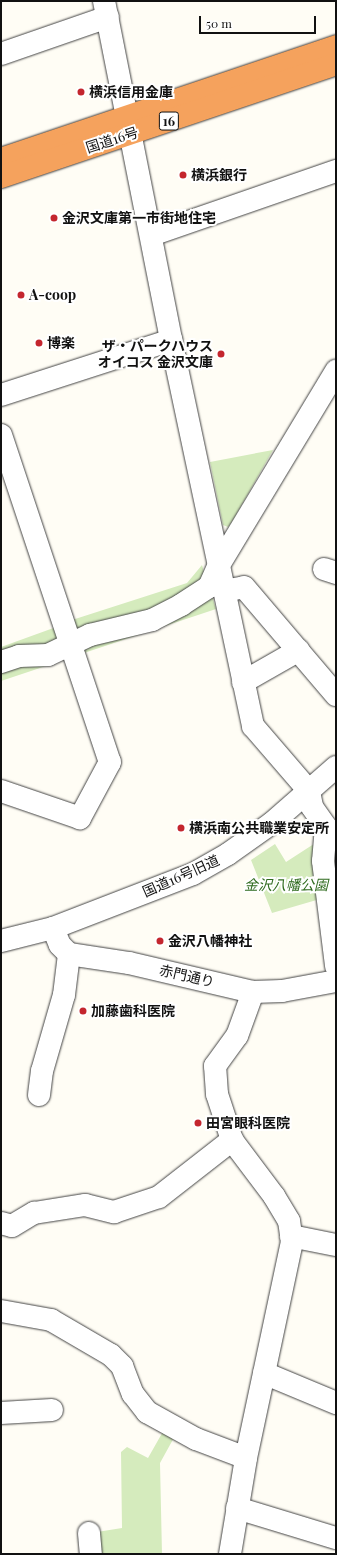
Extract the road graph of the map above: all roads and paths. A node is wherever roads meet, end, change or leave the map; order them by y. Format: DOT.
graph roads {
  1 [pos="106,9"];
  2 [pos="336,46"];
  3 [pos="1,54"];
  4 [pos="336,64"];
  5 [pos="130,125"];
  6 [pos="1,159"];
  7 [pos="336,171"];
  8 [pos="1,177"];
  9 [pos="150,235"];
  10 [pos="171,340"];
  11 [pos="336,371"];
  12 [pos="1,395"];
  13 [pos="1,435"];
  14 [pos="219,565"];
  15 [pos="224,591"];
  16 [pos="72,644"];
  17 [pos="299,650"];
  18 [pos="1,662"];
  19 [pos="243,682"];
  20 [pos="336,695"];
  21 [pos="336,767"];
  22 [pos="1,791"];
  23 [pos="309,791"];
  24 [pos="53,928"];
  25 [pos="1,941"];
  26 [pos="69,954"];
  27 [pos="336,966"];
  28 [pos="336,981"];
  29 [pos="253,992"];
  30 [pos="39,1095"];
  31 [pos="232,1140"];
  32 [pos="1,1223"];
  33 [pos="290,1236"];
  34 [pos="336,1246"];
  35 [pos="1,1311"];
  36 [pos="264,1373"];
  37 [pos="336,1403"];
  38 [pos="52,1410"];
  39 [pos="1,1413"];
  40 [pos="246,1458"];
  41 [pos="237,1508"];
  42 [pos="336,1538"];
  43 [pos="230,1554"];
  1 -- 3 [label="street"];
  1 -- 5 [label="street"];
  2 -- 5 [label="highway, 国道16号 / 16"];
  4 -- 5 [label="highway, 国道16号 / 16"];
  5 -- 6 [label="highway, 国道16号 / 16"];
  5 -- 8 [label="highway, 国道16号 / 16"];
  5 -- 9 [label="street"];
  7 -- 9 [label="street"];
  9 -- 10 [label="street"];
  10 -- 12 [label="street"];
  10 -- 14 [label="street"];
  11 -- 14 [label="street"];
  13 -- 16 [label="street"];
  14 -- 15 [label="street"];
  14 -- 16 [label="street"];
  15 -- 17 [label="street"];
  15 -- 19 [label="street"];
  16 -- 18 [label="street"];
  16 -- 22 [label="street"];
  17 -- 19 [label="street"];
  17 -- 20 [label="street"];
  19 -- 23 [label="street"];
  21 -- 23 [label="street, 国道16号旧道"];
  23 -- 24 [label="street, 国道16号旧道"];
  23 -- 27 [label="street"];
  24 -- 25 [label="street, 国道16号旧道"];
  24 -- 26 [label="street"];
  26 -- 29 [label="street, 赤門通り"];
  26 -- 30 [label="street"];
  28 -- 29 [label="street, 赤門通り"];
  29 -- 31 [label="street"];
  31 -- 32 [label="street"];
  31 -- 33 [label="street"];
  33 -- 34 [label="street"];
  33 -- 36 [label="street"];
  35 -- 40 [label="street"];
  36 -- 37 [label="street"];
  36 -- 40 [label="street"];
  38 -- 39 [label="street"];
  40 -- 41 [label="street"];
  41 -- 42 [label="street"];
  41 -- 43 [label="street"];
}
